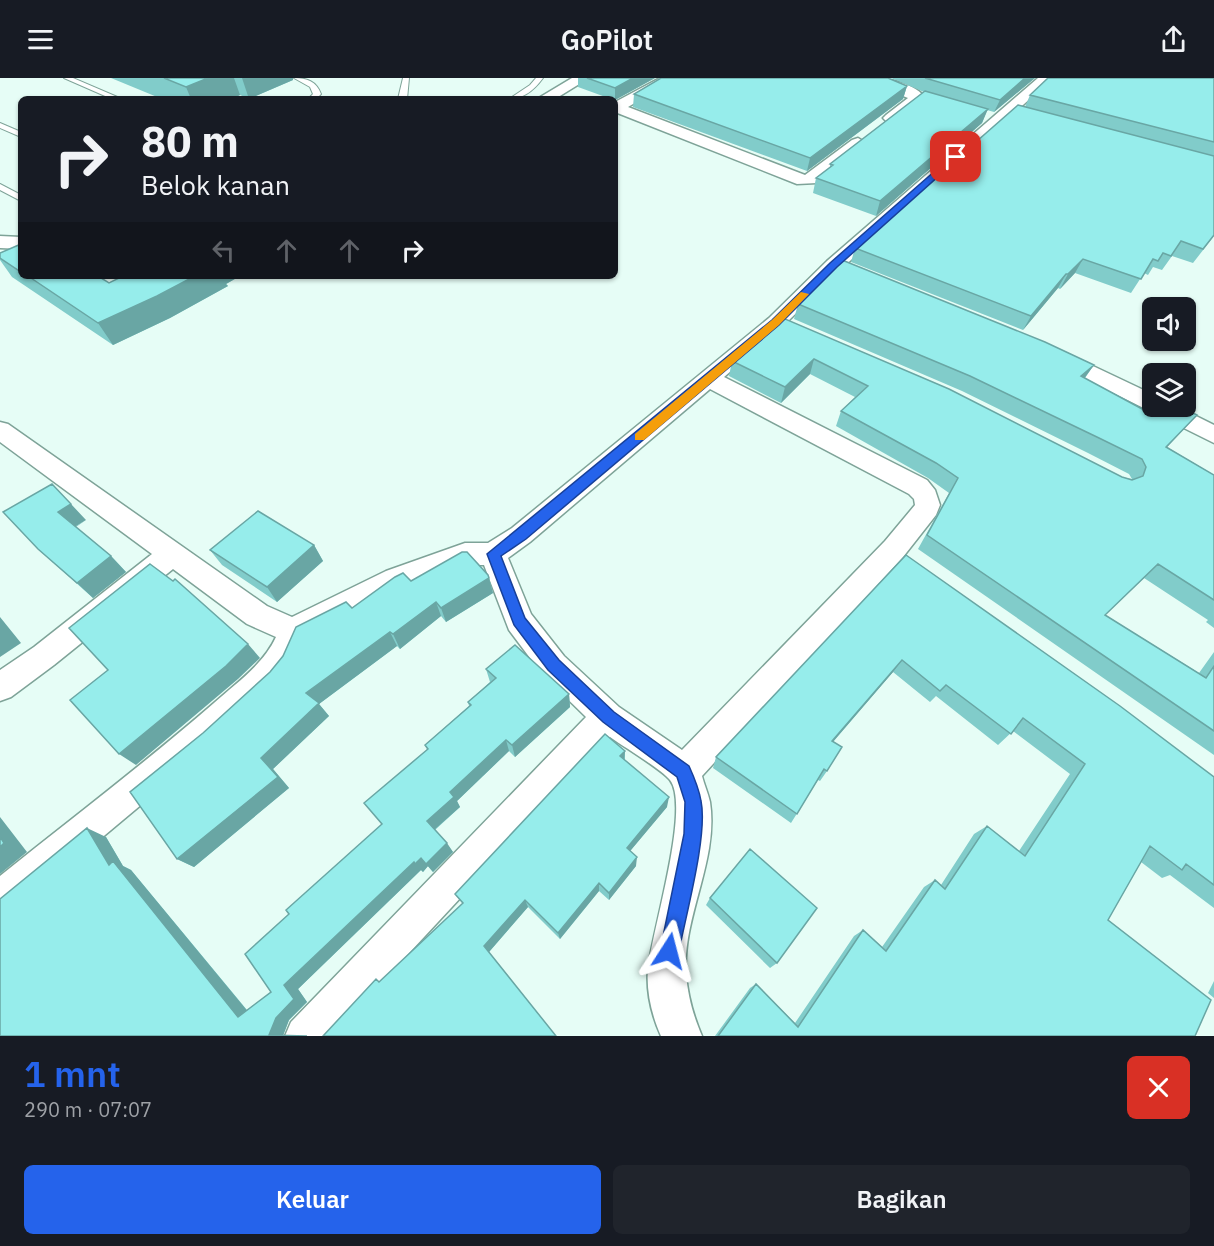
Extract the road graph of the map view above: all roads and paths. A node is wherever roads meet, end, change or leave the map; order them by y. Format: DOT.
graph roads {
  1 [pos="67,78"];
  2 [pos="297,78"];
  3 [pos="405,78"];
  4 [pos="540,78"];
  5 [pos="582,78"];
  6 [pos="670,78"];
  7 [pos="871,78"];
  8 [pos="1046,78"];
  9 [pos="111,96"];
  10 [pos="315,96"];
  11 [pos="404,96"];
  12 [pos="518,96"];
  13 [pos="549,96"];
  14 [pos="992,115"];
  15 [pos="1031,116"];
  16 [pos="0,125"];
  17 [pos="18,134"];
  18 [pos="0,186"];
  19 [pos="18,196"];
  20 [pos="834,265"];
  21 [pos="856,274"];
  22 [pos="1034,346"];
  23 [pos="709,379"];
  24 [pos="1142,399"];
  25 [pos="1179,417"];
  26 [pos="0,430"];
  27 [pos="1214,435"];
  28 [pos="172,554"];
  29 [pos="493,554"];
  30 [pos="292,632"];
  31 [pos="0,687"];
  32 [pos="608,717"];
  33 [pos="684,771"];
  34 [pos="0,899"];
  35 [pos="305,1036"];
  36 [pos="682,1036"];
  1 -- 9 [label="lane"];
  2 -- 10 [label="lane"];
  3 -- 11 [label="lane"];
  4 -- 12 [label="lane"];
  5 -- 13 [label="street"];
  6 -- 7 [label="street"];
  8 -- 14 [label="street"];
  14 -- 15 [label="street"];
  14 -- 20 [label="street"];
  16 -- 17 [label="lane"];
  18 -- 19 [label="lane"];
  20 -- 21 [label="street"];
  20 -- 23 [label="street"];
  22 -- 24 [label="street"];
  23 -- 29 [label="street"];
  23 -- 33 [label="street"];
  25 -- 27 [label="street"];
  26 -- 28 [label="street"];
  28 -- 30 [label="street"];
  28 -- 31 [label="street"];
  29 -- 30 [label="street"];
  29 -- 32 [label="street"];
  30 -- 34 [label="street"];
  32 -- 33 [label="street"];
  32 -- 35 [label="street"];
  33 -- 36 [label="street"];
}
